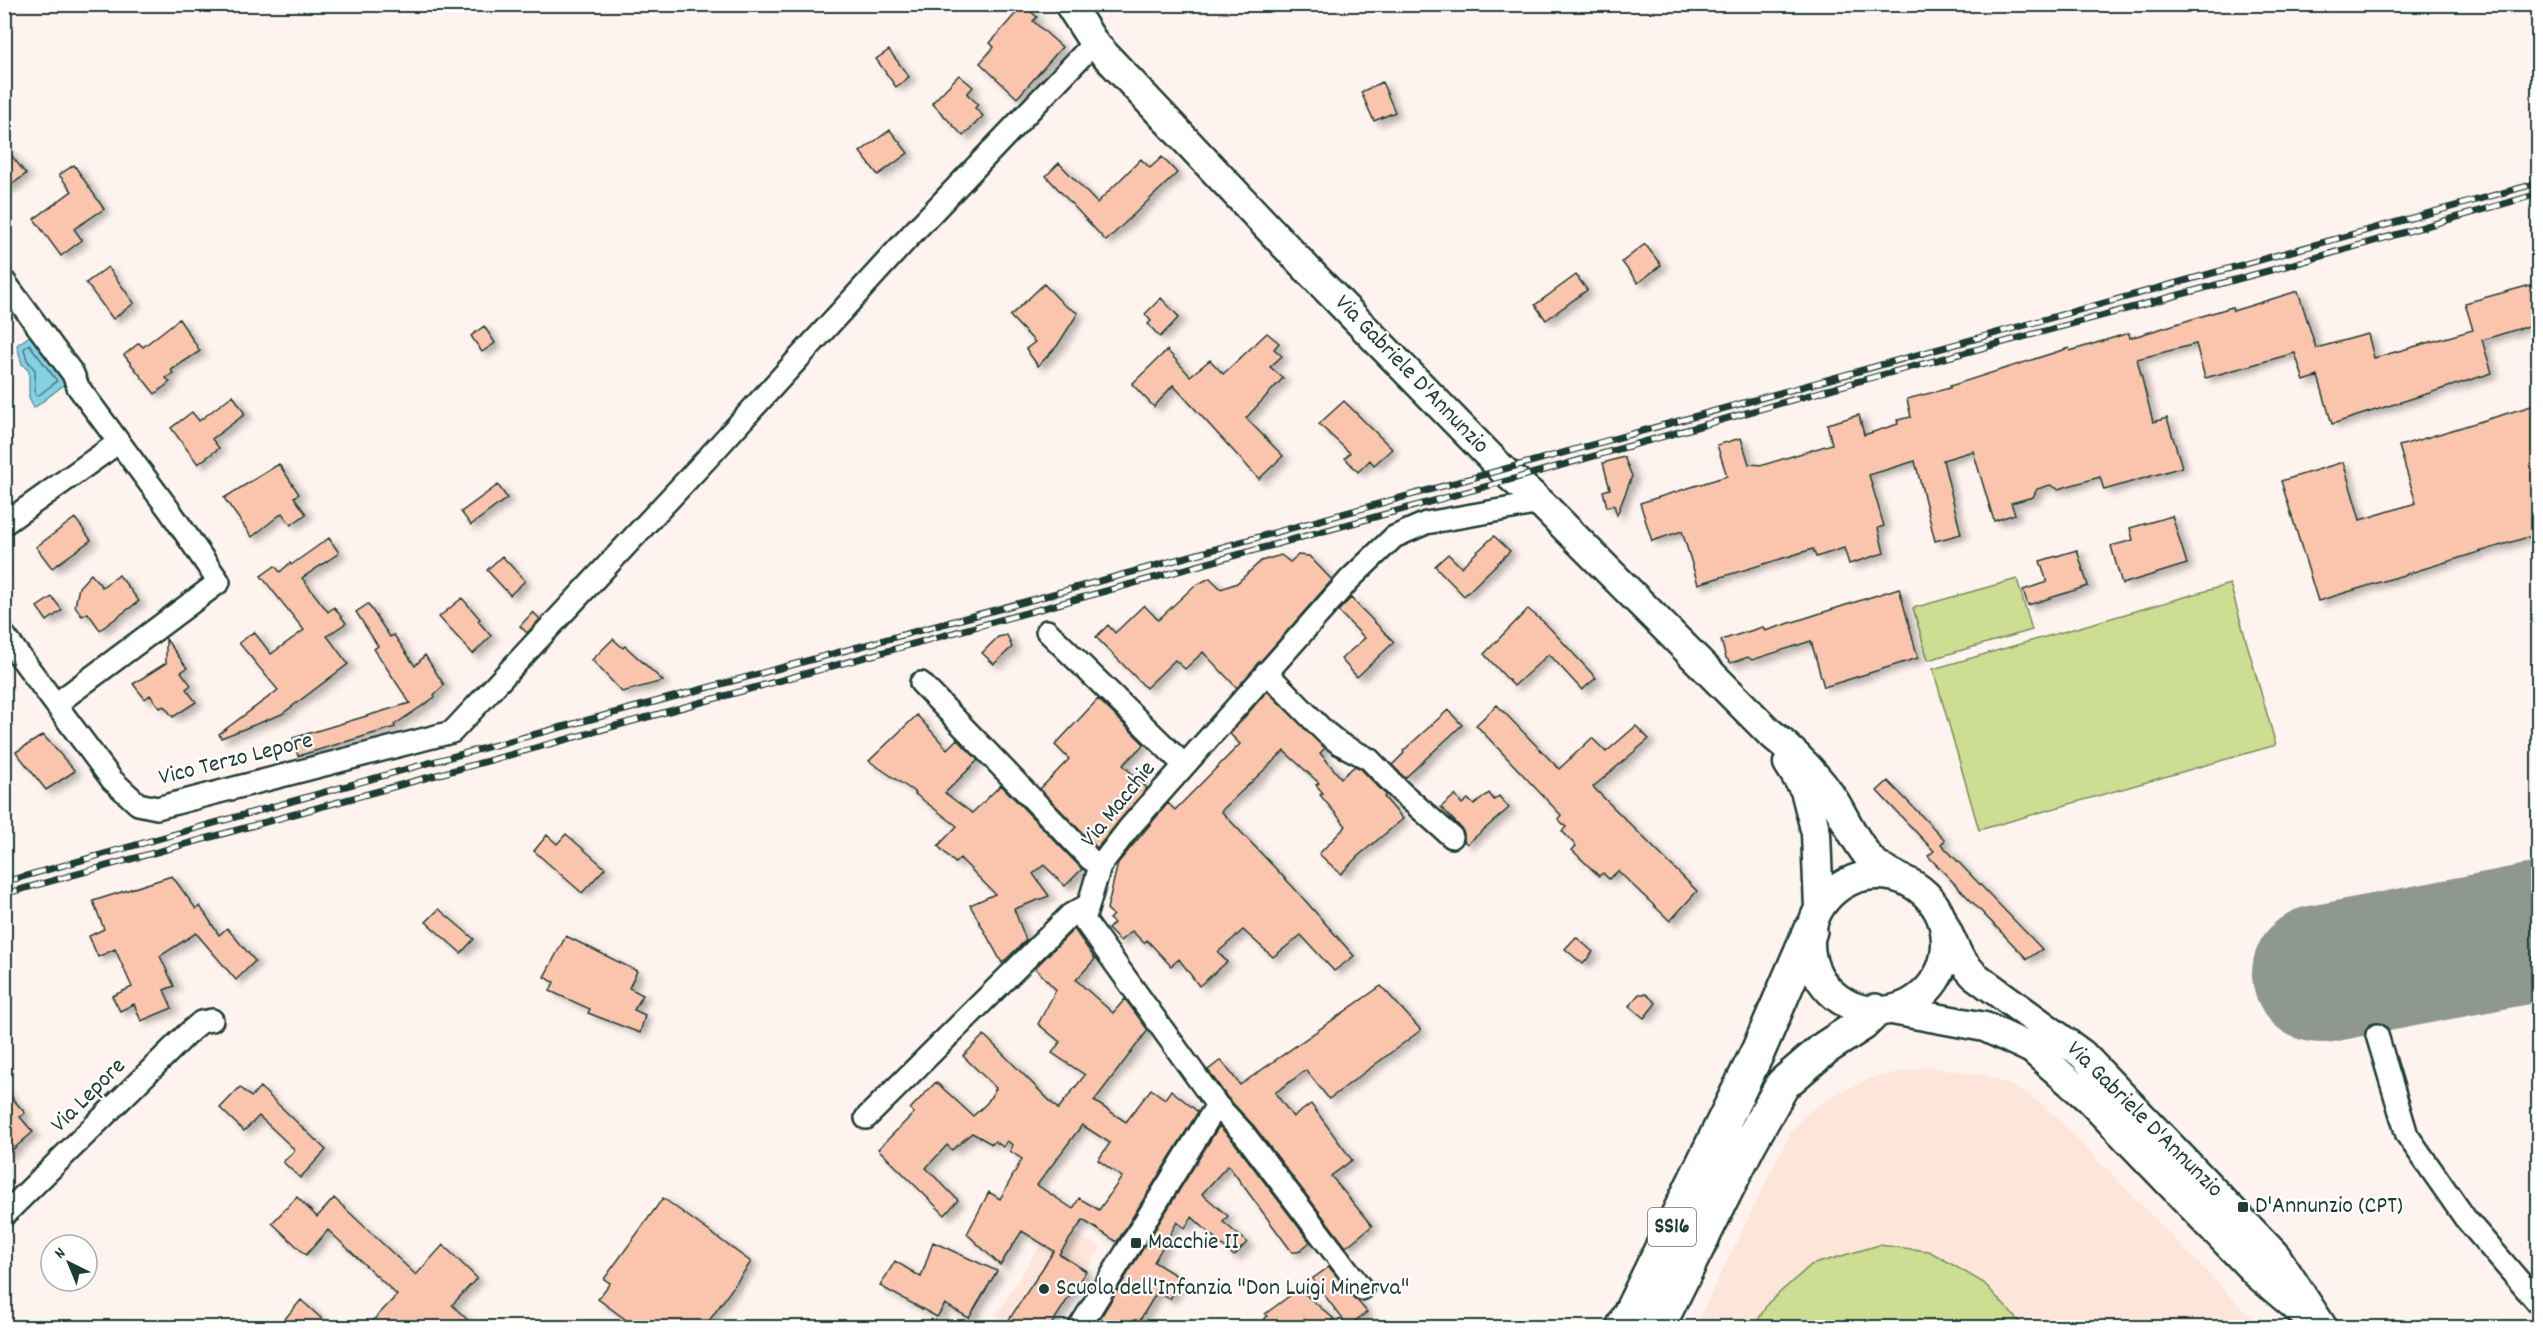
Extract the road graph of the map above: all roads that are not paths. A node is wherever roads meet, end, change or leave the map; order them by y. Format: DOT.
graph roads {
  1 [pos="1069,4"];
  2 [pos="1094,43"];
  3 [pos="4,281"];
  4 [pos="119,442"];
  5 [pos="1541,503"];
  6 [pos="4,524"];
  7 [pos="1047,631"];
  8 [pos="4,634"];
  9 [pos="1266,672"];
  10 [pos="921,683"];
  11 [pos="56,704"];
  12 [pos="1768,731"];
  13 [pos="1184,765"];
  14 [pos="1452,837"];
  15 [pos="1100,866"];
  16 [pos="1899,878"];
  17 [pos="1088,905"];
  18 [pos="1814,920"];
  19 [pos="1944,925"];
  20 [pos="1883,1011"];
  21 [pos="212,1020"];
  22 [pos="2376,1035"];
  23 [pos="2042,1039"];
  24 [pos="1217,1105"];
  25 [pos="866,1118"];
  26 [pos="4,1215"];
  27 [pos="1362,1289"];
  28 [pos="2538,1303"];
  29 [pos="1079,1328"];
  30 [pos="1623,1328"];
  31 [pos="1658,1328"];
  32 [pos="2322,1328"];
  1 -- 2 [label="street, Via Gabriele D'Annunzio"];
  2 -- 5 [label="street, Via Gabriele D'Annunzio"];
  2 -- 11 [label="street, Vico Terzo Lepore"];
  3 -- 4 [label="street"];
  4 -- 6 [label="street"];
  4 -- 11 [label="street"];
  5 -- 9 [label="street, Via Macchie"];
  5 -- 12 [label="street, Via Gabriele D'Annunzio"];
  7 -- 13 [label="street"];
  8 -- 11 [label="street, Vico Terzo Lepore"];
  9 -- 13 [label="street, Via Macchie"];
  9 -- 14 [label="street"];
  10 -- 15 [label="street"];
  12 -- 16 [label="street"];
  12 -- 18 [label="street"];
  13 -- 15 [label="street, Via Macchie"];
  15 -- 17 [label="street, Via Macchie"];
  16 -- 18 [label="street"];
  16 -- 19 [label="street"];
  17 -- 24 [label="street, Via Macchie"];
  17 -- 25 [label="street"];
  18 -- 20 [label="street"];
  18 -- 30 [label="highway, SS16"];
  19 -- 20 [label="street"];
  19 -- 23 [label="street"];
  20 -- 23 [label="street"];
  20 -- 31 [label="highway, SS16"];
  21 -- 26 [label="street, Via Lepore"];
  22 -- 28 [label="street"];
  23 -- 32 [label="street, Via Gabriele D'Annunzio"];
  24 -- 27 [label="street"];
  24 -- 29 [label="street"];
}
